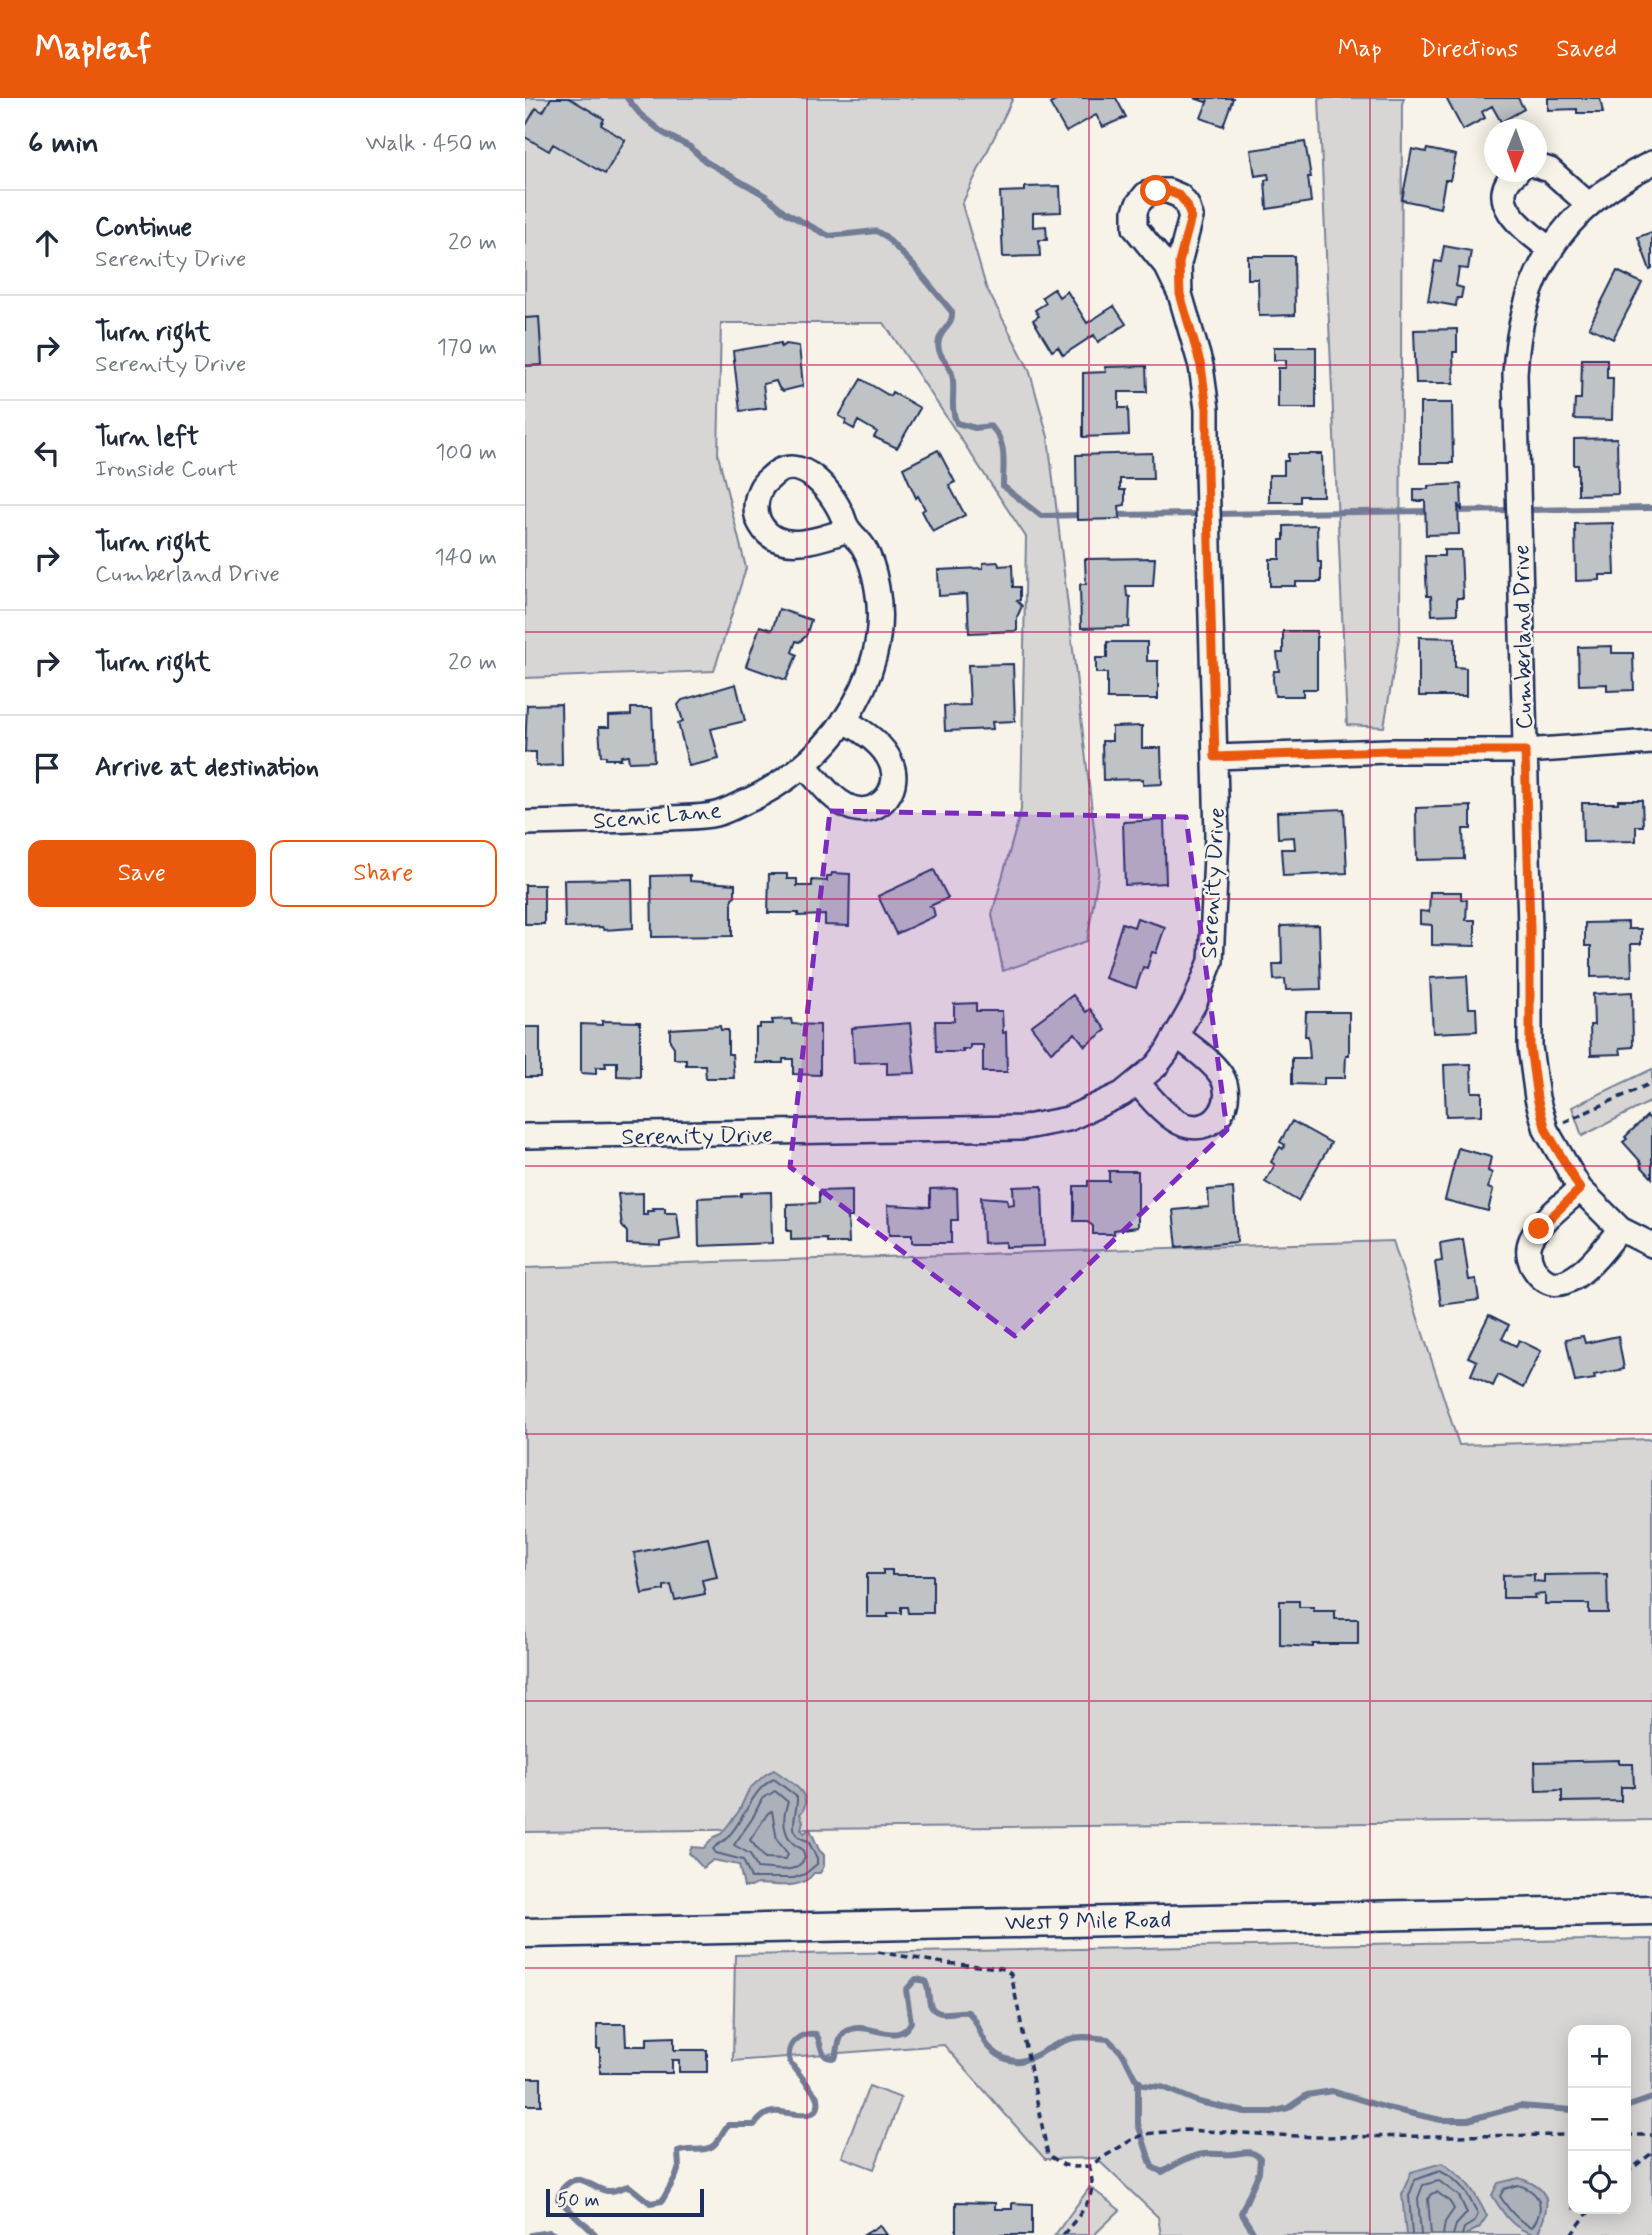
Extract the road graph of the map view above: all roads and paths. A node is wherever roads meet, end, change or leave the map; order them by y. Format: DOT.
graph roads {
  1 [pos="1652,163"];
  2 [pos="1547,169"];
  3 [pos="1510,182"];
  4 [pos="1588,204"];
  5 [pos="1551,250"];
  6 [pos="1180,294"];
  7 [pos="847,530"];
  8 [pos="844,720"];
  9 [pos="1652,742"];
  10 [pos="1525,751"];
  11 [pos="1215,757"];
  12 [pos="804,766"];
  13 [pos="525,822"];
  14 [pos="1176,1035"];
  15 [pos="1137,1082"];
  16 [pos="1652,1083"];
  17 [pos="1546,1130"];
  18 [pos="525,1136"];
  19 [pos="1580,1189"];
  20 [pos="1621,1229"];
  21 [pos="1652,1245"];
  22 [pos="1652,1910"];
  23 [pos="525,1933"];
  24 [pos="875,1951"];
  25 [pos="1568,2135"];
  26 [pos="1631,2135"];
  27 [pos="1652,2135"];
  28 [pos="1652,2153"];
  29 [pos="1089,2166"];
  30 [pos="1631,2169"];
  31 [pos="1587,2214"];
  32 [pos="1063,2235"];
  33 [pos="1571,2235"];
  1 -- 4 [label="street, Cumberland Drive"];
  2 -- 4 [label="street"];
  3 -- 5 [label="street"];
  4 -- 5 [label="street, Cumberland Drive"];
  5 -- 10 [label="street, Cumberland Drive"];
  6 -- 11 [label="street, Serenity Drive"];
  7 -- 8 [label="street, Scenic Lane"];
  8 -- 12 [label="street, Scenic Lane"];
  8 -- 12 [label="street"];
  9 -- 10 [label="street"];
  10 -- 11 [label="street"];
  10 -- 17 [label="street, Cumberland Drive"];
  11 -- 14 [label="street, Serenity Drive"];
  12 -- 13 [label="street, Scenic Lane"];
  14 -- 15 [label="street, Serenity Drive"];
  14 -- 15 [label="street"];
  15 -- 18 [label="street, Serenity Drive"];
  16 -- 17 [label="path"];
  17 -- 19 [label="street, Cumberland Drive"];
  19 -- 20 [label="street, Cumberland Drive"];
  19 -- 20 [label="street"];
  20 -- 21 [label="street, Cumberland Drive"];
  22 -- 23 [label="street, West 9 Mile Road"];
  24 -- 29 [label="path"];
  25 -- 29 [label="path"];
  26 -- 27 [label="path"];
  28 -- 30 [label="path"];
  29 -- 32 [label="path"];
  31 -- 33 [label="path"];
}
